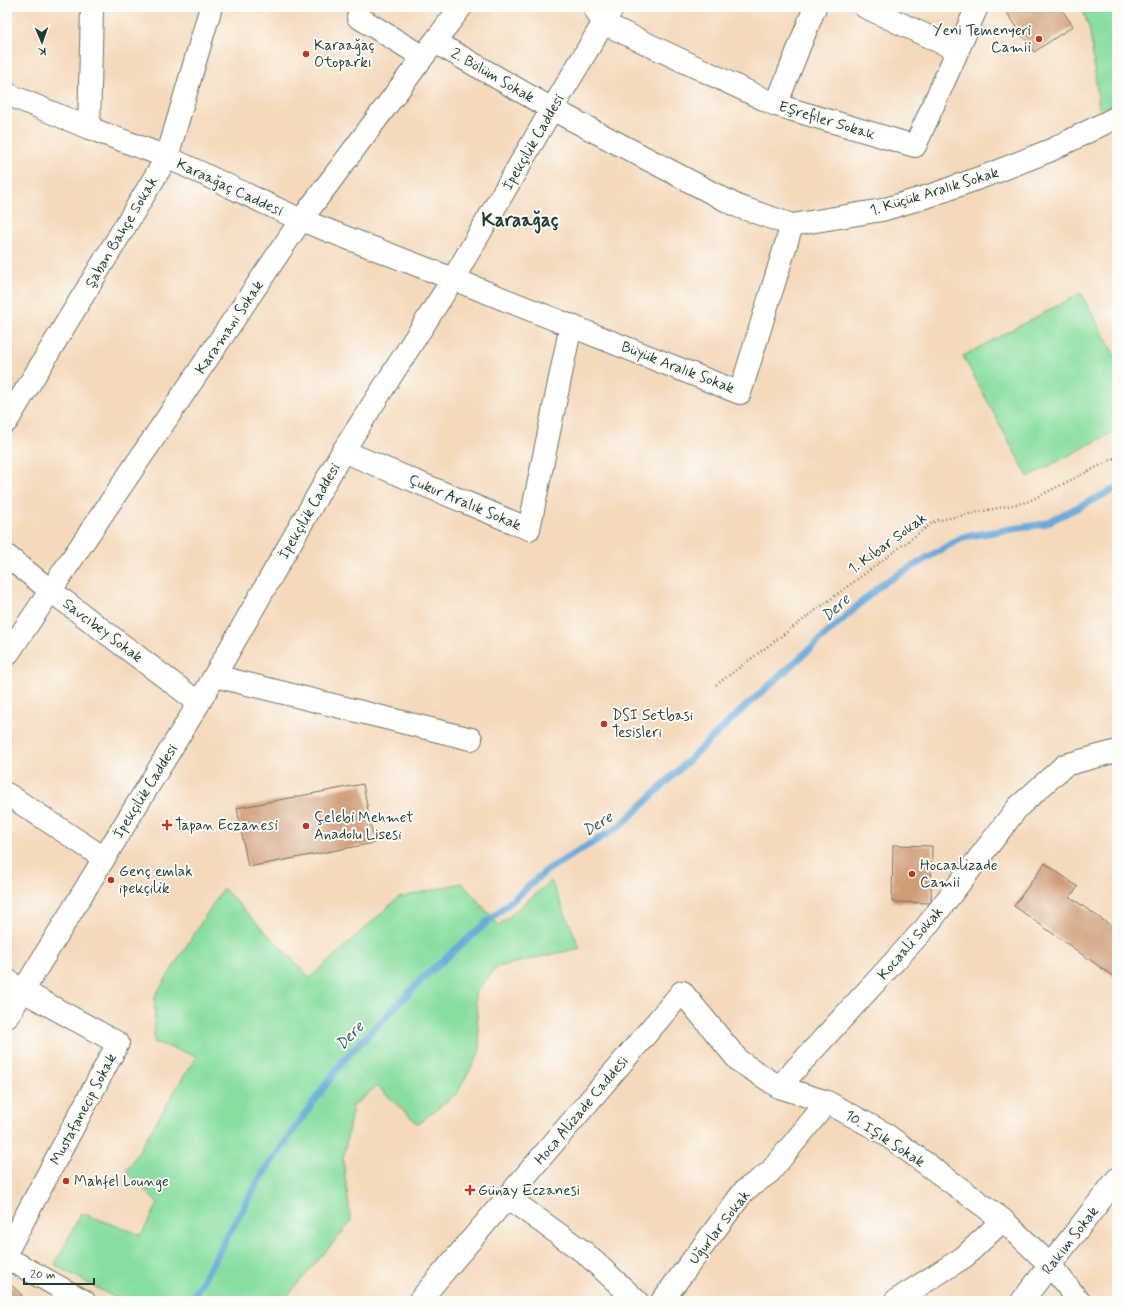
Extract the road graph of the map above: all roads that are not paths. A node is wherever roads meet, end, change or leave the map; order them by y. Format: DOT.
graph roads {
  1 [pos="92,7"];
  2 [pos="211,7"];
  3 [pos="461,7"];
  4 [pos="815,7"];
  5 [pos="865,7"];
  6 [pos="977,7"];
  7 [pos="603,12"];
  8 [pos="358,17"];
  9 [pos="429,50"];
  10 [pos="957,50"];
  11 [pos="7,94"];
  12 [pos="776,105"];
  13 [pos="552,109"];
  14 [pos="1117,117"];
  15 [pos="89,128"];
  16 [pos="167,158"];
  17 [pos="301,220"];
  18 [pos="792,225"];
  19 [pos="453,279"];
  20 [pos="571,325"];
  21 [pos="7,421"];
  22 [pos="343,451"];
  23 [pos="7,556"];
  24 [pos="51,591"];
  25 [pos="7,655"];
  26 [pos="215,676"];
  27 [pos="199,703"];
  28 [pos="471,739"];
  29 [pos="1117,751"];
  30 [pos="7,794"];
  31 [pos="104,858"];
  32 [pos="15,985"];
  33 [pos="682,992"];
  34 [pos="7,1017"];
  35 [pos="778,1087"];
  36 [pos="827,1102"];
  37 [pos="1116,1182"];
  38 [pos="507,1197"];
  39 [pos="1003,1220"];
  40 [pos="7,1250"];
  41 [pos="7,1258"];
  42 [pos="1050,1266"];
  43 [pos="84,1301"];
  44 [pos="419,1301"];
  45 [pos="637,1301"];
  46 [pos="662,1301"];
  47 [pos="895,1301"];
  48 [pos="1022,1301"];
  49 [pos="1079,1301"];
  1 -- 15 [label="street"];
  2 -- 16 [label="street, Şaban Bahçe Sokak"];
  3 -- 9 [label="street, Karamani Sokak"];
  4 -- 12 [label="street"];
  5 -- 10 [label="street"];
  6 -- 10 [label="street, Eşrefiler Sokak"];
  7 -- 12 [label="street, Eşrefiler Sokak"];
  7 -- 13 [label="street, İpekçilik Caddesi"];
  8 -- 9 [label="street, 2. Bölüm Sokak"];
  9 -- 13 [label="street, 2. Bölüm Sokak"];
  9 -- 17 [label="street, Karamani Sokak"];
  10 -- 12 [label="street, Eşrefiler Sokak"];
  11 -- 15 [label="street, Karaağaç Caddesi"];
  13 -- 18 [label="street, 1. Küçük Aralık Sokak"];
  13 -- 19 [label="street, İpekçilik Caddesi"];
  14 -- 18 [label="street, 1. Küçük Aralık Sokak"];
  15 -- 16 [label="street, Karaağaç Caddesi"];
  16 -- 17 [label="street, Karaağaç Caddesi"];
  16 -- 21 [label="street, Şaban Bahçe Sokak"];
  17 -- 19 [label="street, Karaağaç Caddesi"];
  17 -- 24 [label="street, Karamani Sokak"];
  18 -- 20 [label="street, Büyük Aralık Sokak"];
  19 -- 20 [label="street, Büyük Aralık Sokak"];
  19 -- 22 [label="street, İpekçilik Caddesi"];
  20 -- 22 [label="street, Çukur Aralık Sokak"];
  22 -- 26 [label="street, İpekçilik Caddesi"];
  23 -- 24 [label="street, Savcıbey Sokak"];
  24 -- 25 [label="street, Karamani Sokak"];
  24 -- 27 [label="street, Savcıbey Sokak"];
  26 -- 27 [label="street, İpekçilik Caddesi"];
  26 -- 28 [label="street"];
  27 -- 31 [label="street, İpekçilik Caddesi"];
  29 -- 35 [label="street, Kocaali Sokak"];
  30 -- 31 [label="street"];
  31 -- 32 [label="street, İpekçilik Caddesi"];
  32 -- 34 [label="street, İpekçilik Caddesi"];
  32 -- 40 [label="street, Mustafanecip Sokak"];
  33 -- 35 [label="street, 10. Işık Sokak"];
  33 -- 38 [label="street, Hoca Alizade Caddesi"];
  35 -- 36 [label="street, 10. Işık Sokak"];
  36 -- 39 [label="street, 10. Işık Sokak"];
  36 -- 46 [label="street, Uğurlar Sokak"];
  37 -- 42 [label="street, Rakım Sokak"];
  38 -- 44 [label="street, Hoca Alizade Caddesi"];
  38 -- 45 [label="street"];
  39 -- 42 [label="street, 10. Işık Sokak"];
  39 -- 47 [label="street"];
  41 -- 43 [label="street"];
  42 -- 48 [label="street, Rakım Sokak"];
  42 -- 49 [label="street, 10. Işık Sokak"];
}
